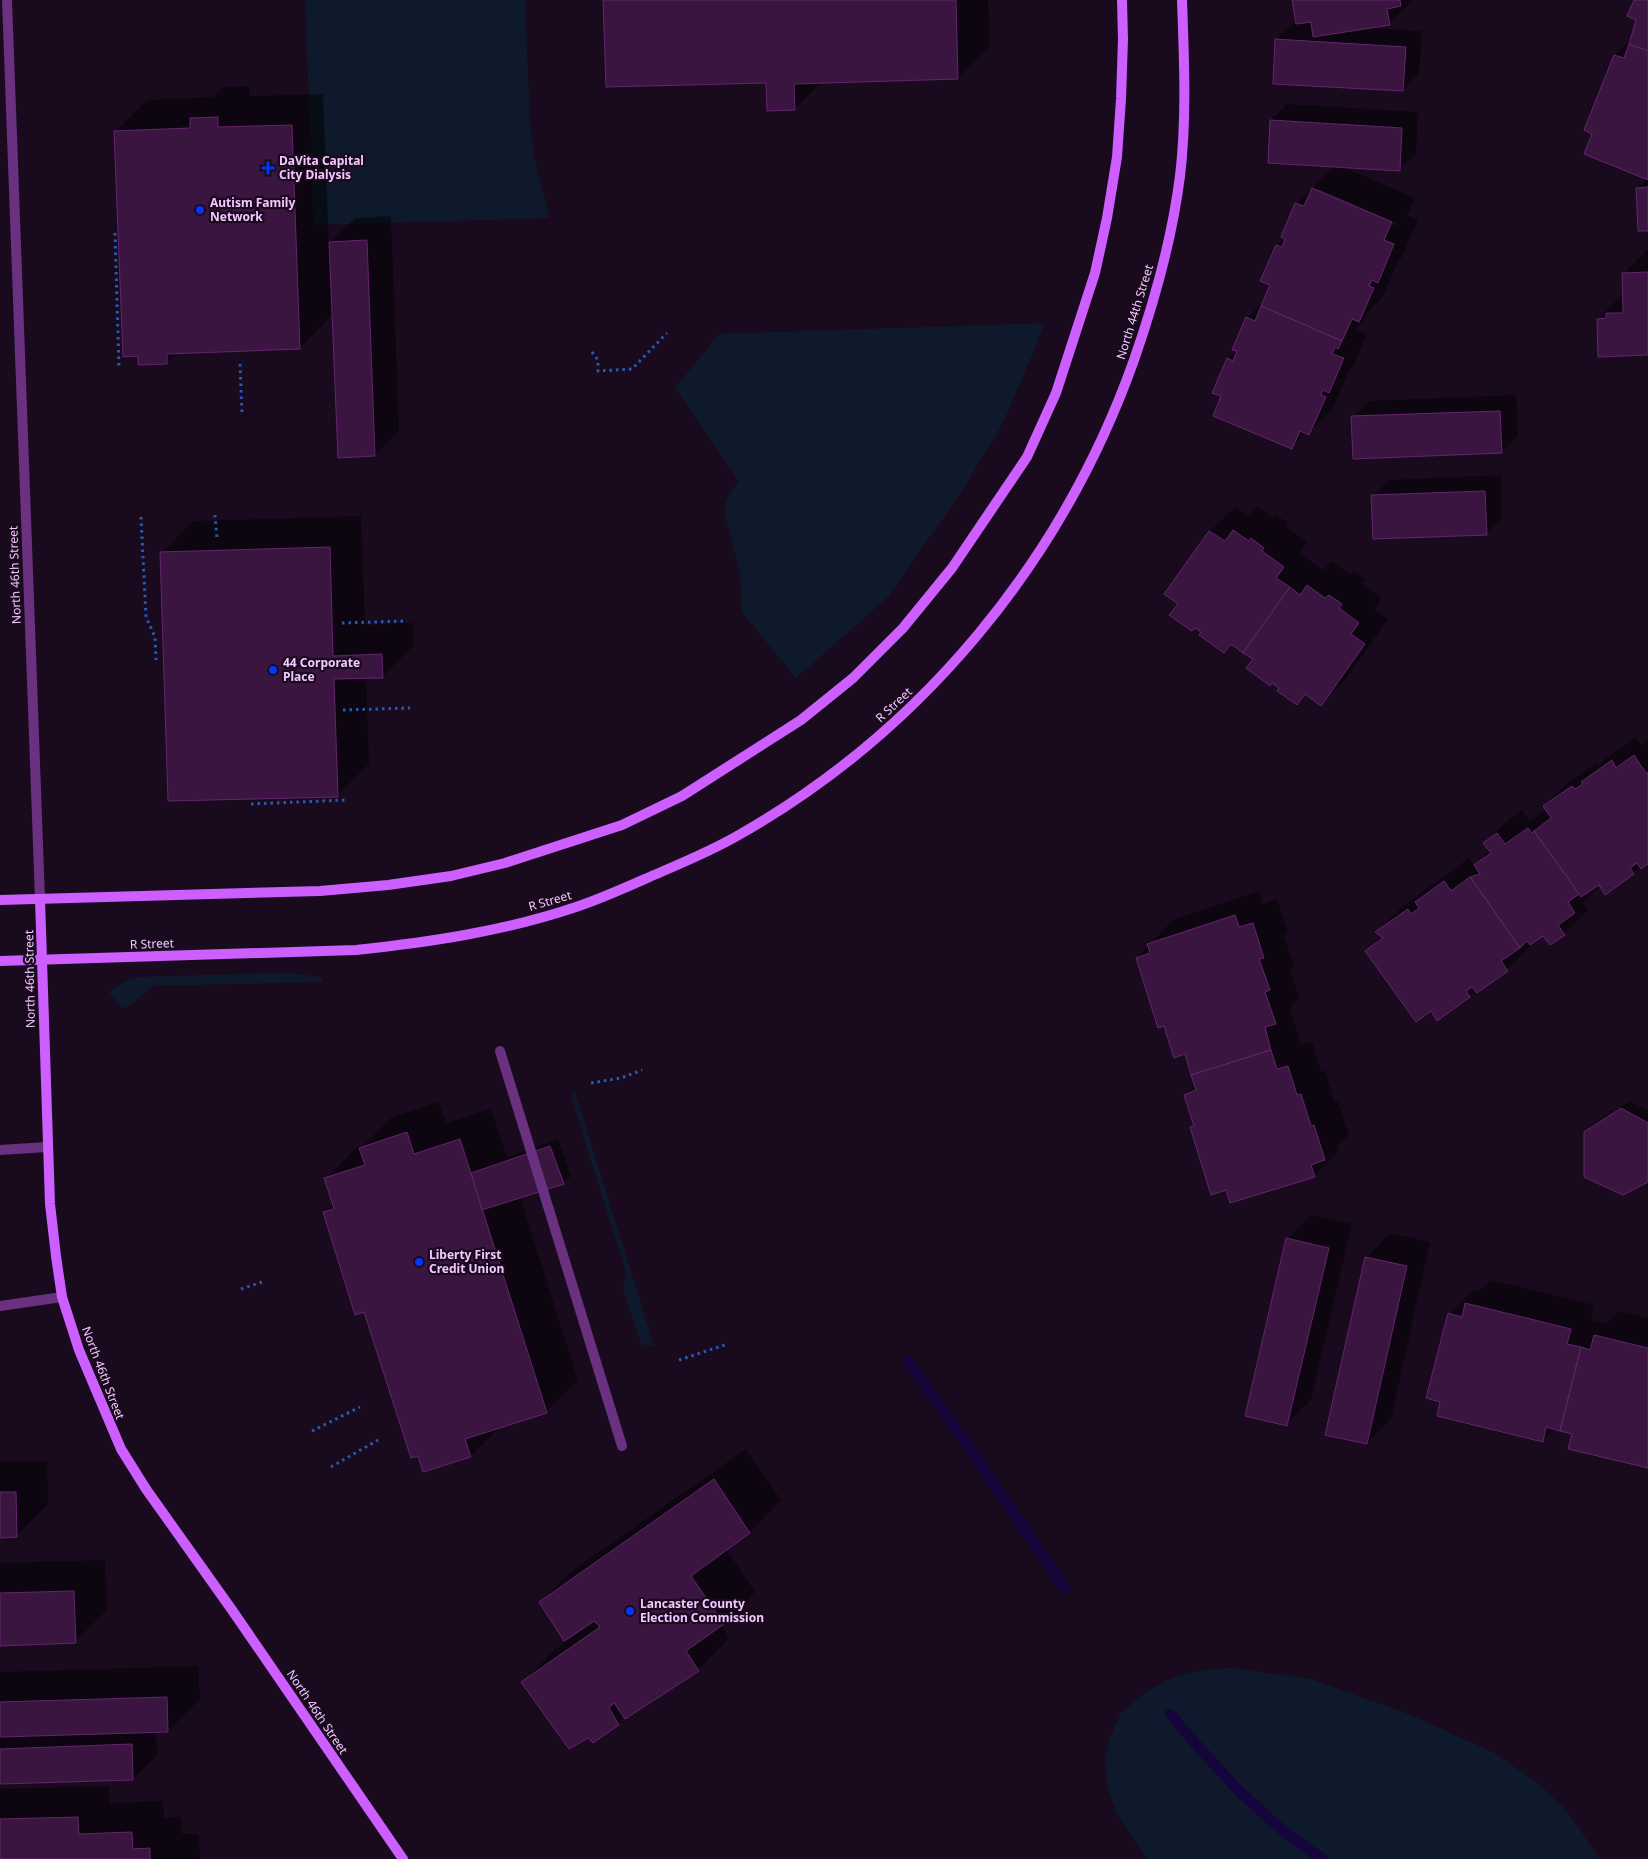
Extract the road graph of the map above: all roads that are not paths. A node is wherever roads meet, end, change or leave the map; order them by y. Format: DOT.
graph roads {
  1 [pos="7,0"];
  2 [pos="1122,0"];
  3 [pos="1182,0"];
  4 [pos="1004,601"];
  5 [pos="40,899"];
  6 [pos="0,900"];
  7 [pos="42,960"];
  8 [pos="0,962"];
  9 [pos="500,1051"];
  10 [pos="47,1148"];
  11 [pos="0,1150"];
  12 [pos="62,1297"];
  13 [pos="0,1306"];
  14 [pos="622,1446"];
  15 [pos="403,1859"];
  1 -- 5 [label="street, North 46th Street"];
  2 -- 5 [label="main road"];
  3 -- 4 [label="main road, North 44th Street"];
  4 -- 7 [label="main road, R Street"];
  5 -- 6 [label="main road"];
  5 -- 7 [label="main road, North 46th Street"];
  7 -- 8 [label="main road, R Street"];
  7 -- 10 [label="main road, North 46th Street"];
  9 -- 14 [label="street"];
  10 -- 11 [label="street"];
  10 -- 12 [label="main road, North 46th Street"];
  12 -- 13 [label="street"];
  12 -- 15 [label="main road, North 46th Street"];
}
